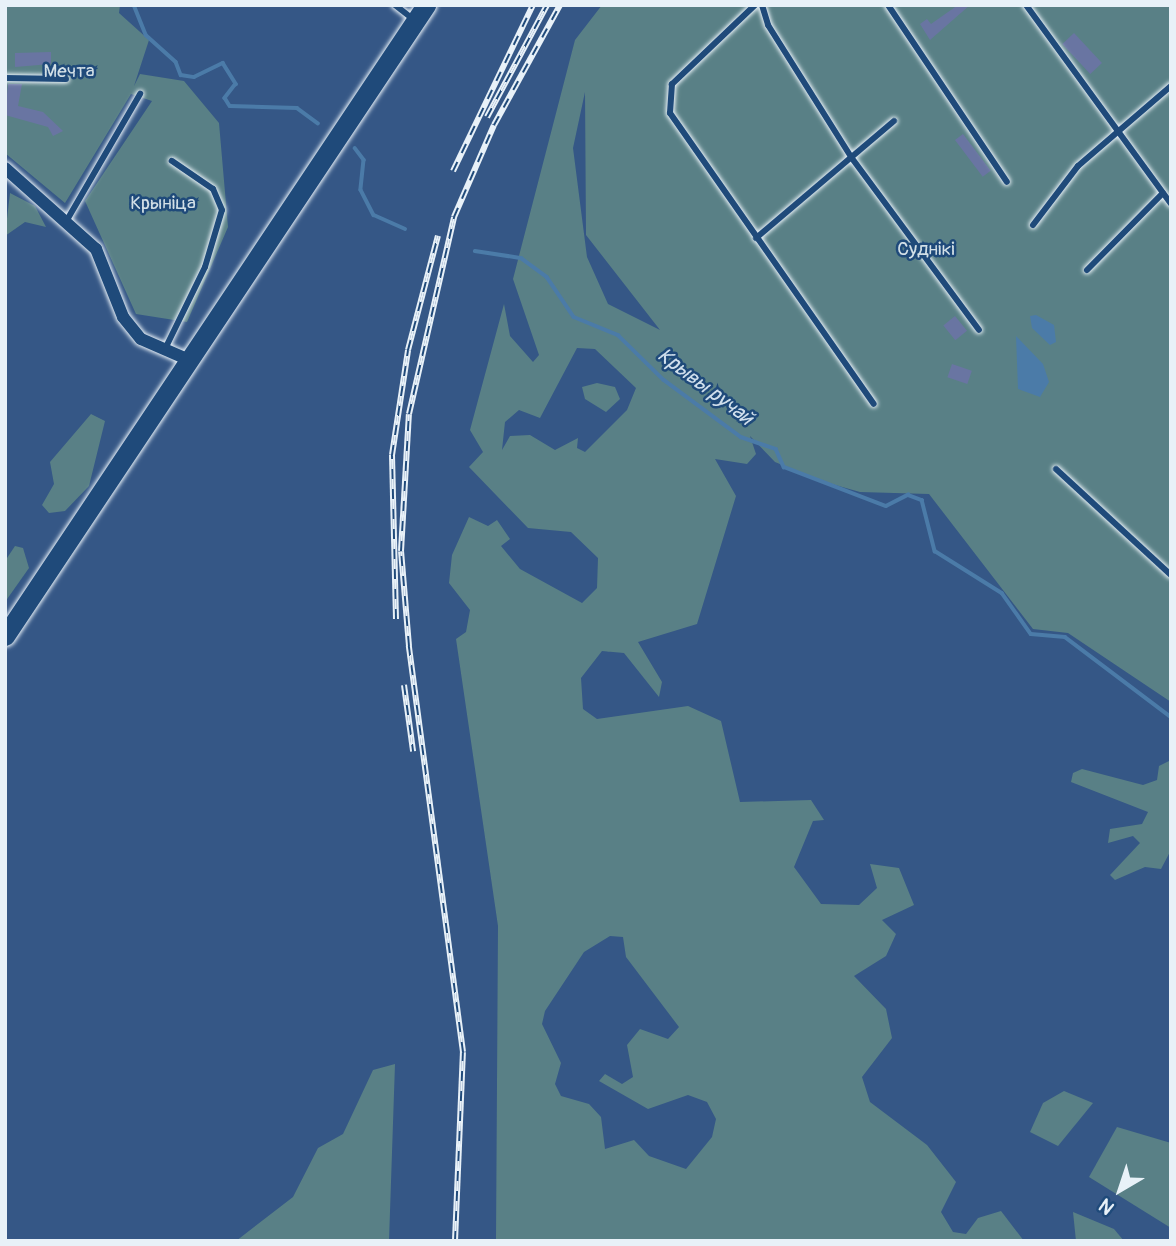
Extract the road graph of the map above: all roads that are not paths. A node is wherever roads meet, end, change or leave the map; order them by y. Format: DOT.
graph roads {
  1 [pos="395,5"];
  2 [pos="755,5"];
  3 [pos="762,5"];
  4 [pos="888,5"];
  5 [pos="1026,5"];
  6 [pos="420,13"];
  7 [pos="5,78"];
  8 [pos="66,79"];
  9 [pos="1171,86"];
  10 [pos="140,94"];
  11 [pos="894,121"];
  12 [pos="1118,132"];
  13 [pos="851,157"];
  14 [pos="172,161"];
  15 [pos="5,168"];
  16 [pos="1007,182"];
  17 [pos="1163,193"];
  18 [pos="1171,204"];
  19 [pos="67,220"];
  20 [pos="1033,225"];
  21 [pos="756,238"];
  22 [pos="1087,270"];
  23 [pos="979,330"];
  24 [pos="165,349"];
  25 [pos="189,360"];
  26 [pos="874,404"];
  27 [pos="1056,470"];
  28 [pos="1171,575"];
  29 [pos="5,636"];
  1 -- 6 [label="lane"];
  2 -- 21 [label="lane"];
  3 -- 13 [label="lane"];
  4 -- 16 [label="lane"];
  5 -- 12 [label="lane"];
  6 -- 25 [label="main road"];
  7 -- 8 [label="lane"];
  9 -- 12 [label="lane"];
  10 -- 19 [label="lane"];
  11 -- 13 [label="lane"];
  12 -- 17 [label="lane"];
  12 -- 20 [label="lane"];
  13 -- 21 [label="lane"];
  13 -- 23 [label="lane"];
  14 -- 24 [label="lane"];
  15 -- 19 [label="street"];
  17 -- 18 [label="lane"];
  17 -- 22 [label="lane"];
  19 -- 24 [label="street"];
  21 -- 26 [label="lane"];
  24 -- 25 [label="street"];
  25 -- 29 [label="main road"];
  27 -- 28 [label="lane"];
}
